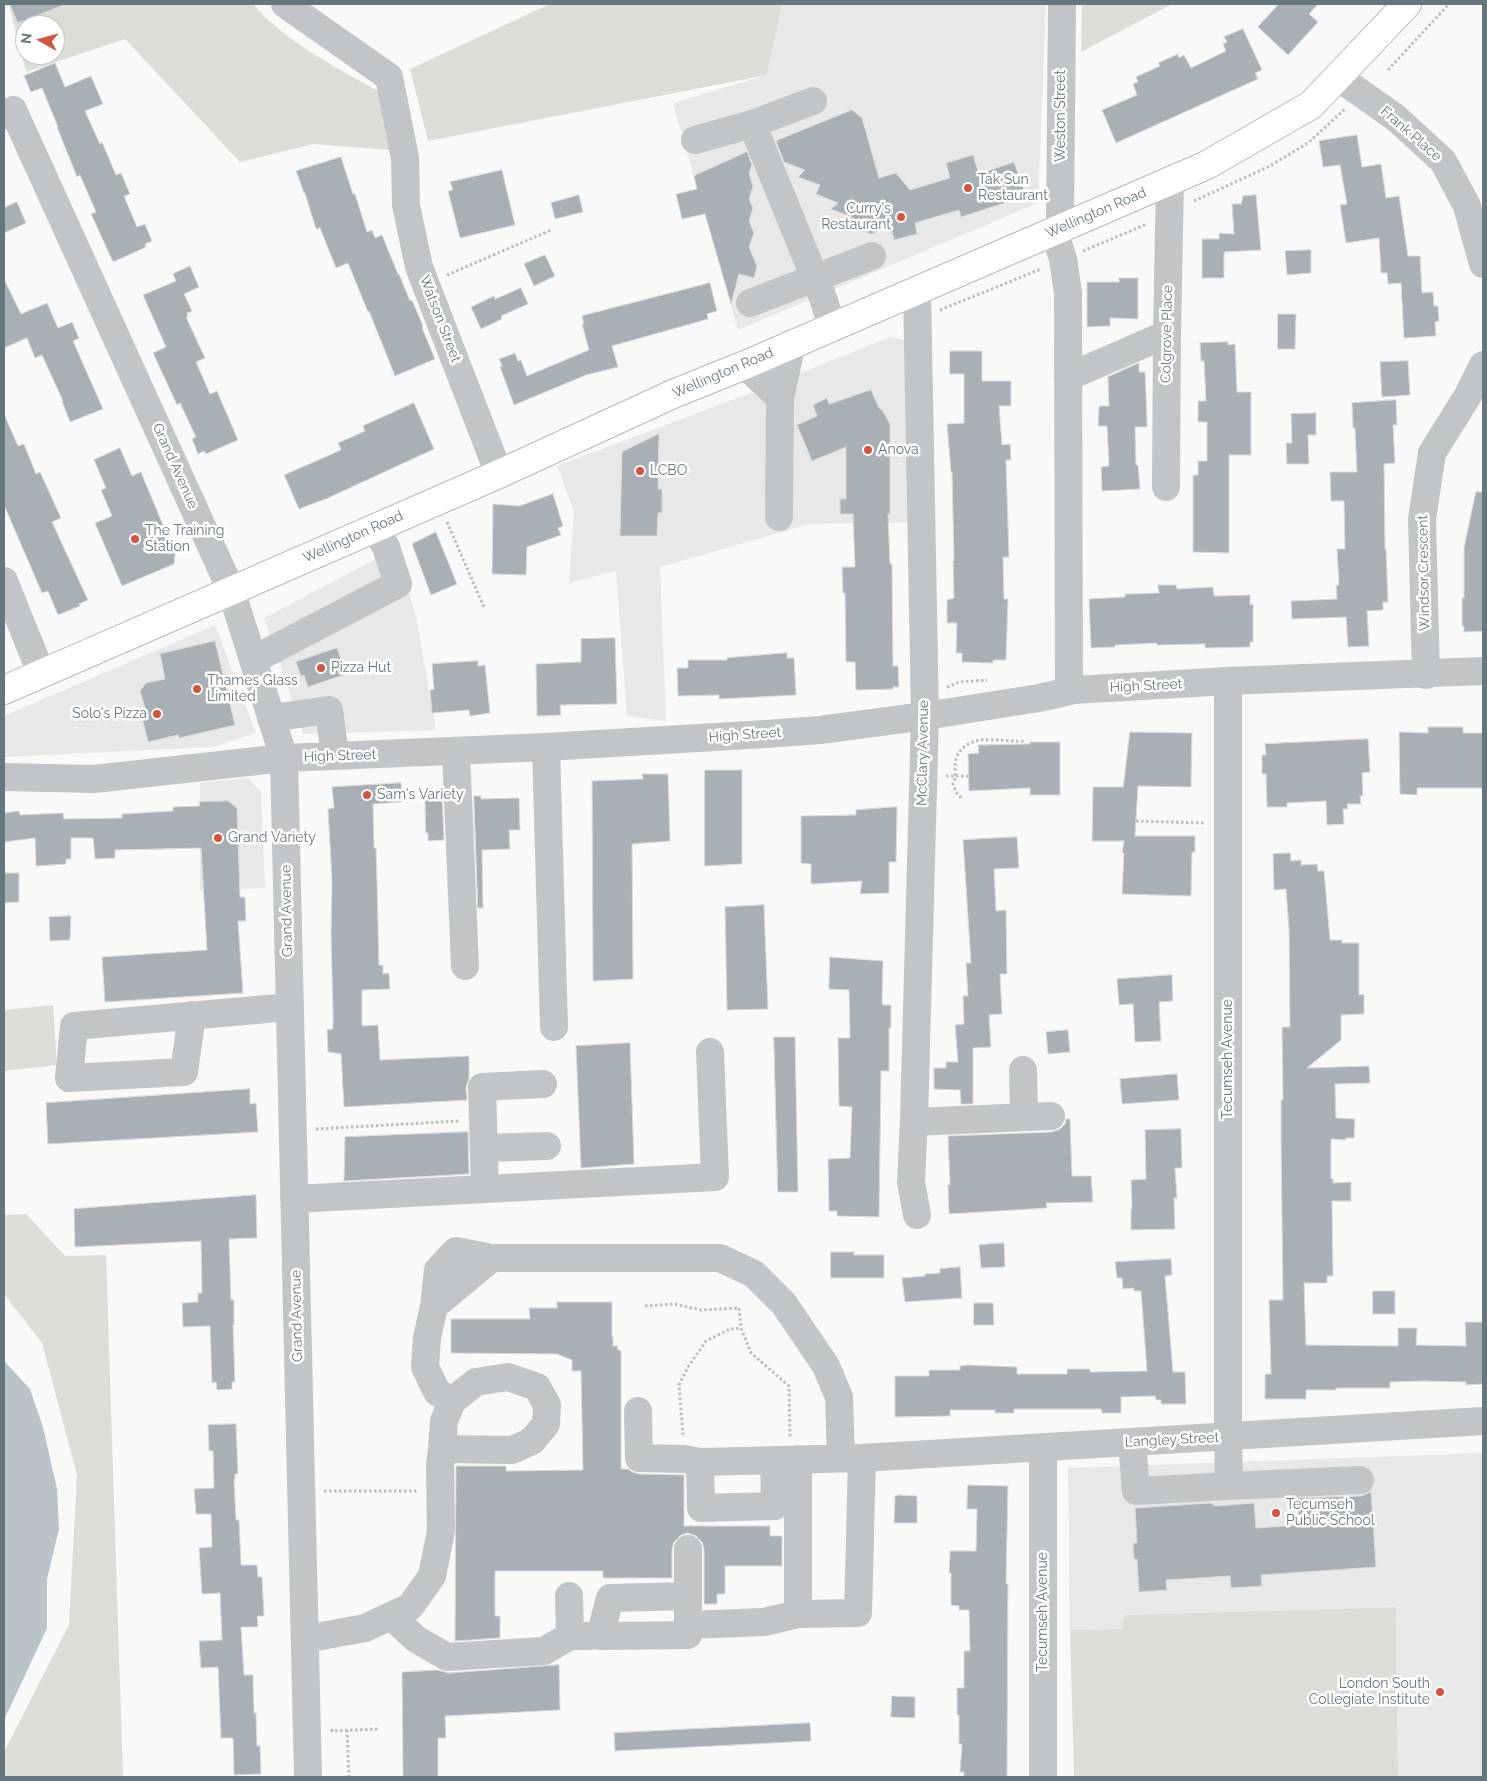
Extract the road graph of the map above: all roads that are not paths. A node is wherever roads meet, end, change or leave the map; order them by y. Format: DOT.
graph roads {
  1 [pos="285,4"];
  2 [pos="1062,4"];
  3 [pos="1407,4"];
  4 [pos="1338,77"];
  5 [pos="813,101"];
  6 [pos="4,114"];
  7 [pos="752,124"];
  8 [pos="695,140"];
  9 [pos="1170,181"];
  10 [pos="1057,230"];
  11 [pos="872,256"];
  12 [pos="1483,264"];
  13 [pos="815,278"];
  14 [pos="917,290"];
  15 [pos="750,303"];
  16 [pos="832,326"];
  17 [pos="1167,334"];
  18 [pos="792,343"];
  19 [pos="745,365"];
  20 [pos="1483,365"];
  21 [pos="1068,377"];
  22 [pos="780,398"];
  23 [pos="499,474"];
  24 [pos="1166,487"];
  25 [pos="779,517"];
  26 [pos="375,528"];
  27 [pos="4,581"];
  28 [pos="231,590"];
  29 [pos="253,660"];
  30 [pos="1483,671"];
  31 [pos="41,673"];
  32 [pos="1426,675"];
  33 [pos="1228,681"];
  34 [pos="4,690"];
  35 [pos="1069,691"];
  36 [pos="925,716"];
  37 [pos="271,718"];
  38 [pos="546,748"];
  39 [pos="456,751"];
  40 [pos="335,756"];
  41 [pos="284,758"];
  42 [pos="4,777"];
  43 [pos="465,966"];
  44 [pos="290,1007"];
  45 [pos="192,1015"];
  46 [pos="554,1027"];
  47 [pos="710,1052"];
  48 [pos="1023,1070"];
  49 [pos="543,1084"];
  50 [pos="1052,1116"];
  51 [pos="1024,1117"];
  52 [pos="914,1122"];
  53 [pos="547,1146"];
  54 [pos="484,1148"];
  55 [pos="485,1189"];
  56 [pos="294,1199"];
  57 [pos="917,1215"];
  58 [pos="452,1401"];
  59 [pos="638,1411"];
  60 [pos="1483,1421"];
  61 [pos="1228,1436"];
  62 [pos="1132,1442"];
  63 [pos="1042,1447"];
  64 [pos="442,1449"];
  65 [pos="788,1455"];
  66 [pos="851,1458"];
  67 [pos="692,1461"];
  68 [pos="1360,1480"];
  69 [pos="1229,1486"];
  70 [pos="688,1549"];
  71 [pos="569,1596"];
  72 [pos="688,1596"];
  73 [pos="798,1614"];
  74 [pos="391,1616"];
  75 [pos="688,1625"];
  76 [pos="570,1636"];
  77 [pos="600,1636"];
  78 [pos="304,1640"];
  79 [pos="308,1777"];
  80 [pos="1043,1777"];
  1 -- 23 [label="street, Watson Street"];
  2 -- 10 [label="street, Weston Street"];
  3 -- 4 [label="main road, Wellington Road"];
  4 -- 9 [label="main road, Wellington Road"];
  4 -- 12 [label="street, Frank Place"];
  5 -- 7 [label="street"];
  6 -- 28 [label="street, Grand Avenue"];
  7 -- 8 [label="street"];
  7 -- 13 [label="street"];
  9 -- 10 [label="main road, Wellington Road"];
  9 -- 17 [label="street, Colgrove Place"];
  10 -- 14 [label="main road, Wellington Road"];
  10 -- 21 [label="street, Weston Street"];
  11 -- 13 [label="street"];
  13 -- 15 [label="street"];
  13 -- 16 [label="street"];
  14 -- 16 [label="main road, Wellington Road"];
  14 -- 36 [label="street, McClary Avenue"];
  16 -- 18 [label="main road, Wellington Road"];
  17 -- 21 [label="street"];
  17 -- 24 [label="street, Colgrove Place"];
  18 -- 19 [label="main road, Wellington Road"];
  18 -- 22 [label="street"];
  19 -- 22 [label="street"];
  19 -- 23 [label="main road, Wellington Road"];
  20 -- 32 [label="street, Windsor Crescent"];
  21 -- 35 [label="street, Weston Street"];
  22 -- 25 [label="street"];
  23 -- 26 [label="main road, Wellington Road"];
  26 -- 28 [label="main road, Wellington Road"];
  26 -- 29 [label="street"];
  27 -- 31 [label="street"];
  28 -- 29 [label="street, Grand Avenue"];
  28 -- 31 [label="main road, Wellington Road"];
  29 -- 37 [label="street, Grand Avenue"];
  30 -- 32 [label="street, High Street"];
  31 -- 34 [label="main road, Wellington Road"];
  32 -- 33 [label="street, High Street"];
  33 -- 35 [label="street, High Street"];
  33 -- 61 [label="street, Tecumseh Avenue"];
  35 -- 36 [label="street, High Street"];
  36 -- 38 [label="street, High Street"];
  36 -- 52 [label="street, McClary Avenue"];
  37 -- 40 [label="street"];
  37 -- 41 [label="street, Grand Avenue"];
  38 -- 39 [label="street, High Street"];
  38 -- 46 [label="street"];
  39 -- 40 [label="street, High Street"];
  39 -- 43 [label="street"];
  40 -- 41 [label="street, High Street"];
  41 -- 42 [label="street, High Street"];
  41 -- 44 [label="street, Grand Avenue"];
  44 -- 45 [label="street"];
  44 -- 56 [label="street, Grand Avenue"];
  47 -- 55 [label="street"];
  48 -- 51 [label="street"];
  49 -- 54 [label="street"];
  50 -- 51 [label="street"];
  51 -- 52 [label="street"];
  52 -- 57 [label="street, McClary Avenue"];
  53 -- 54 [label="street"];
  54 -- 55 [label="street"];
  55 -- 56 [label="street"];
  56 -- 78 [label="street, Grand Avenue"];
  58 -- 64 [label="street"];
  58 -- 64 [label="street"];
  58 -- 66 [label="street"];
  59 -- 67 [label="street, Langley Street"];
  60 -- 61 [label="street, Langley Street"];
  61 -- 62 [label="street, Langley Street"];
  61 -- 69 [label="street, Tecumseh Avenue"];
  62 -- 63 [label="street, Langley Street"];
  62 -- 69 [label="street"];
  63 -- 66 [label="street, Langley Street"];
  63 -- 80 [label="street, Tecumseh Avenue"];
  64 -- 74 [label="street"];
  65 -- 66 [label="street, Langley Street"];
  65 -- 67 [label="street, Langley Street"];
  65 -- 67 [label="street"];
  65 -- 73 [label="street"];
  66 -- 73 [label="street"];
  68 -- 69 [label="street"];
  70 -- 72 [label="street"];
  71 -- 76 [label="street"];
  72 -- 75 [label="street"];
  72 -- 77 [label="street"];
  73 -- 75 [label="street"];
  74 -- 76 [label="street"];
  74 -- 78 [label="street"];
  75 -- 77 [label="street"];
  76 -- 77 [label="street"];
  78 -- 79 [label="street, Grand Avenue"];
}
